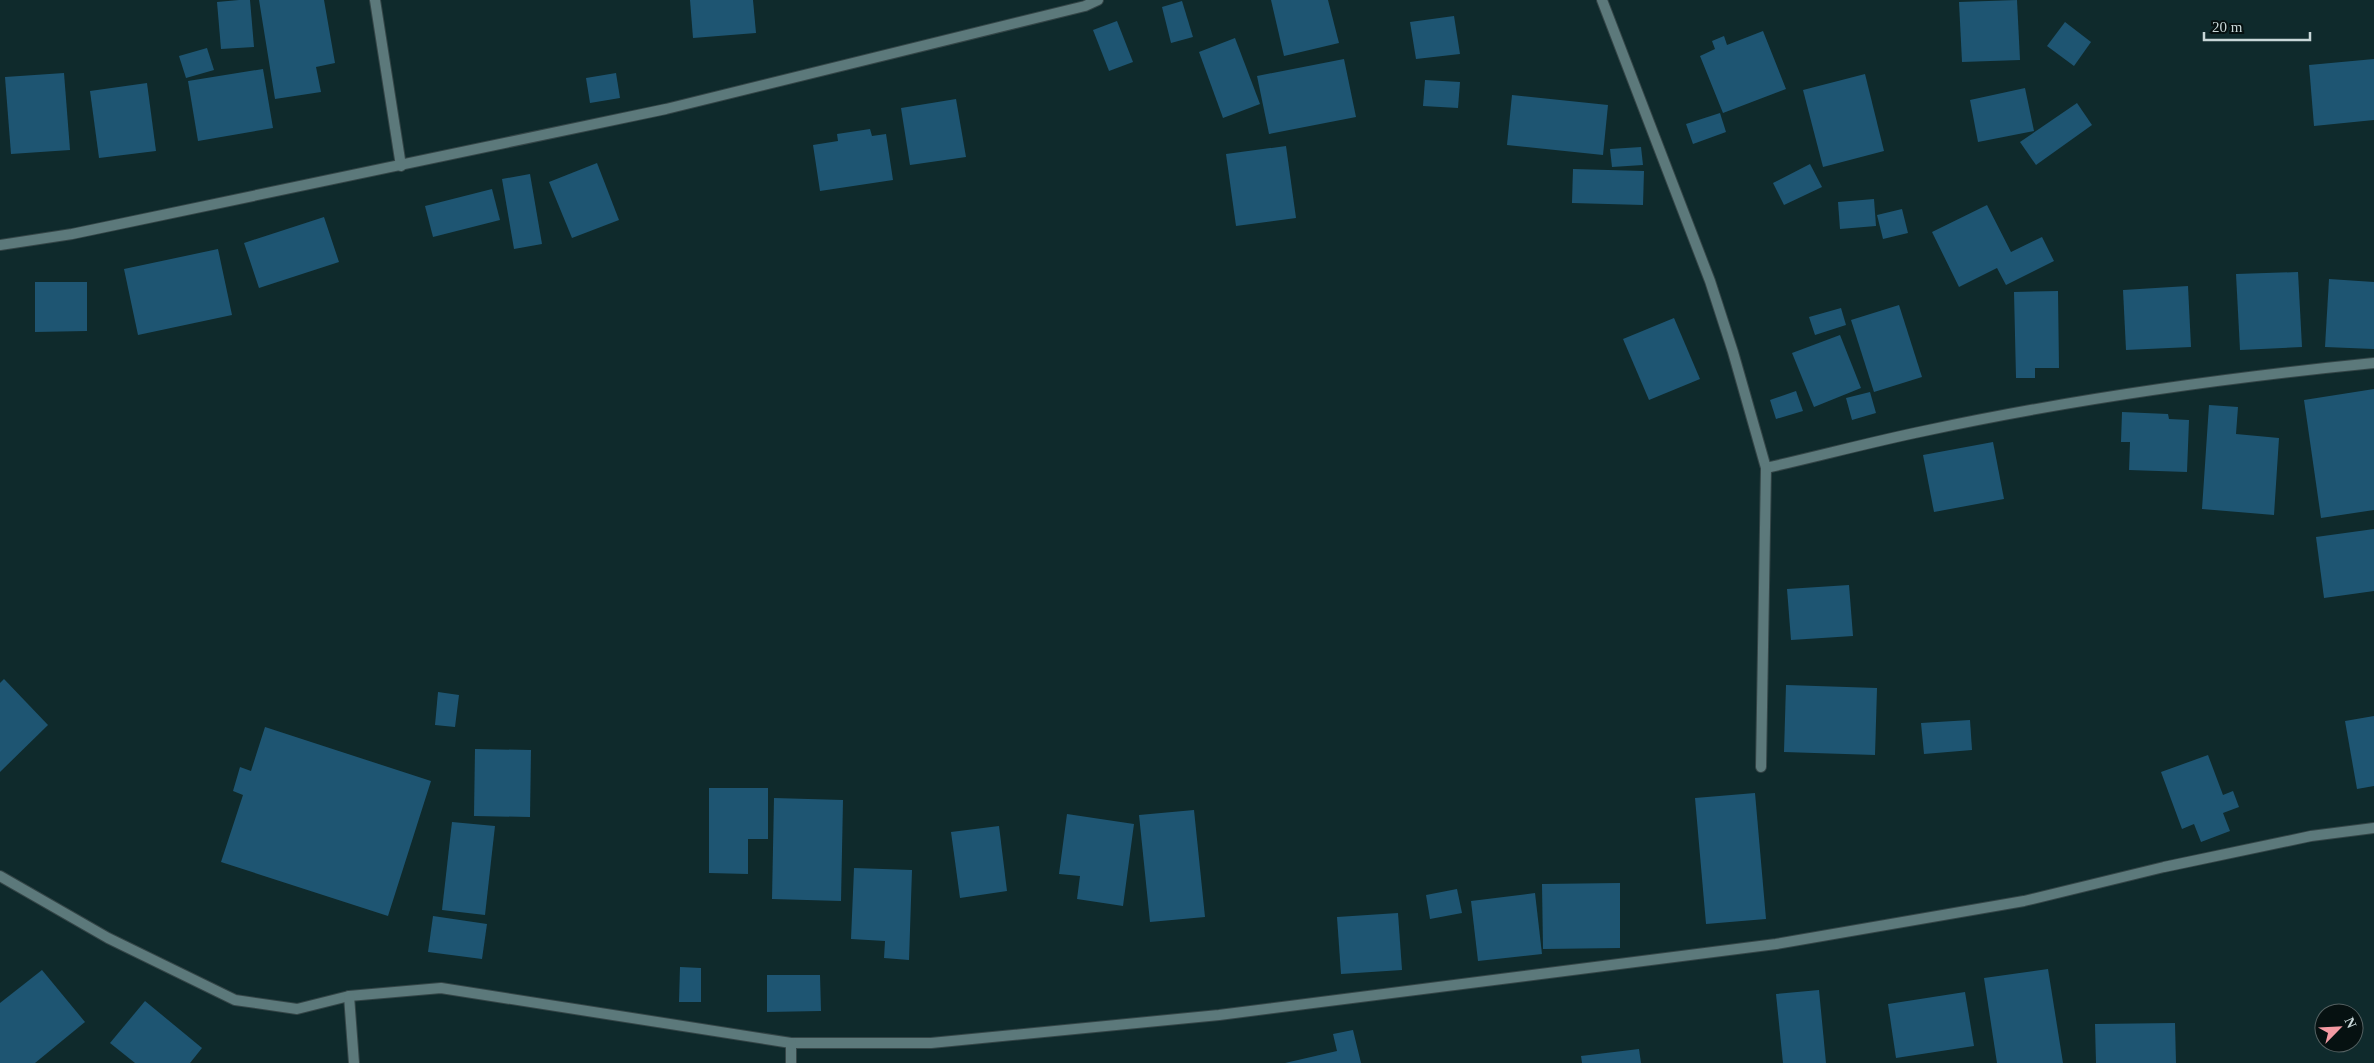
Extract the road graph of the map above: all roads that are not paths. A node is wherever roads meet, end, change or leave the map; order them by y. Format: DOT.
graph roads {
  1 [pos="375,0"];
  2 [pos="1098,0"];
  3 [pos="1602,0"];
  4 [pos="401,166"];
  5 [pos="0,245"];
  6 [pos="2374,363"];
  7 [pos="1766,468"];
  8 [pos="1761,767"];
  9 [pos="2374,828"];
  10 [pos="0,876"];
  11 [pos="349,996"];
  12 [pos="791,1044"];
  13 [pos="354,1063"];
  14 [pos="791,1063"];
  1 -- 4 [label="street"];
  2 -- 4 [label="street"];
  3 -- 7 [label="street"];
  4 -- 5 [label="street"];
  6 -- 7 [label="street"];
  7 -- 8 [label="street"];
  9 -- 12 [label="street"];
  10 -- 11 [label="street"];
  11 -- 12 [label="street"];
  11 -- 13 [label="street"];
  12 -- 14 [label="street"];
}
